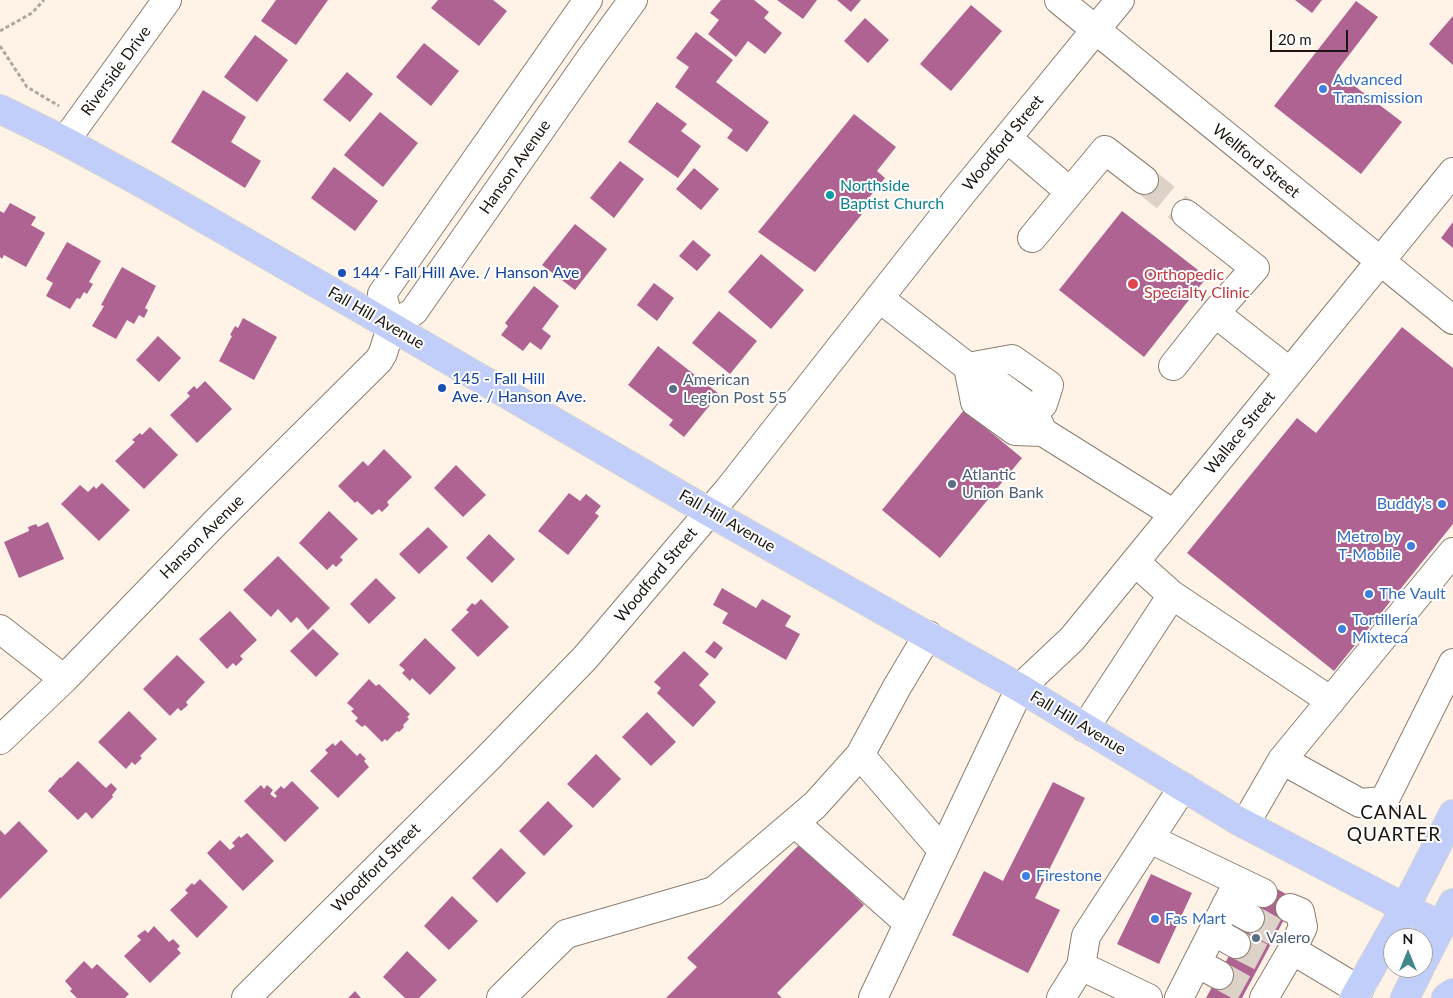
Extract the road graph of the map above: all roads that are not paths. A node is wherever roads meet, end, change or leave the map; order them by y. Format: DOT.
graph roads {
  1 [pos="167,0"];
  2 [pos="588,0"];
  3 [pos="633,0"];
  4 [pos="1059,0"];
  5 [pos="1120,0"];
  6 [pos="1096,30"];
  7 [pos="561,39"];
  8 [pos="590,59"];
  9 [pos="0,109"];
  10 [pos="1007,138"];
  11 [pos="65,141"];
  12 [pos="1453,172"];
  13 [pos="1144,180"];
  14 [pos="1070,192"];
  15 [pos="1186,214"];
  16 [pos="1032,238"];
  17 [pos="1380,262"];
  18 [pos="880,298"];
  19 [pos="1215,313"];
  20 [pos="1453,320"];
  21 [pos="392,327"];
  22 [pos="1173,366"];
  23 [pos="968,367"];
  24 [pos="1290,372"];
  25 [pos="1043,432"];
  26 [pos="710,512"];
  27 [pos="1174,514"];
  28 [pos="1453,552"];
  29 [pos="1135,562"];
  30 [pos="1172,595"];
  31 [pos="0,629"];
  32 [pos="928,635"];
  33 [pos="1453,663"];
  34 [pos="64,678"];
  35 [pos="1020,688"];
  36 [pos="1330,701"];
  37 [pos="1085,728"];
  38 [pos="0,740"];
  39 [pos="860,756"];
  40 [pos="1282,760"];
  41 [pos="1182,787"];
  42 [pos="1453,814"];
  43 [pos="795,822"];
  44 [pos="1245,824"];
  45 [pos="1150,839"];
  46 [pos="943,851"];
  47 [pos="1263,894"];
  48 [pos="1238,902"];
  49 [pos="1290,908"];
  50 [pos="1405,908"];
  51 [pos="1449,921"];
  52 [pos="908,923"];
  53 [pos="1433,946"];
  54 [pos="1282,950"];
  55 [pos="1081,966"];
  56 [pos="1415,978"];
  57 [pos="1453,993"];
  58 [pos="1356,994"];
  59 [pos="1257,995"];
  60 [pos="246,998"];
  61 [pos="501,998"];
  62 [pos="873,998"];
  63 [pos="1061,998"];
  64 [pos="1148,998"];
  65 [pos="1179,998"];
  66 [pos="1405,998"];
  67 [pos="1446,998"];
  1 -- 11 [label="street, Riverside Drive"];
  2 -- 7 [label="street"];
  3 -- 8 [label="street, Hanson Avenue"];
  4 -- 6 [label="street, Wellford Street"];
  5 -- 6 [label="street, Woodford Street"];
  6 -- 10 [label="street, Woodford Street"];
  6 -- 17 [label="street, Wellford Street"];
  7 -- 8 [label="street"];
  7 -- 21 [label="street"];
  8 -- 21 [label="street, Hanson Avenue"];
  9 -- 11 [label="main road, Fall Hill Avenue"];
  10 -- 14 [label="street"];
  10 -- 18 [label="street, Woodford Street"];
  11 -- 21 [label="main road, Fall Hill Avenue"];
  12 -- 17 [label="street, Wallace Street"];
  13 -- 14 [label="street"];
  14 -- 16 [label="street"];
  15 -- 19 [label="street"];
  17 -- 20 [label="street, Wellford Street"];
  17 -- 24 [label="street, Wallace Street"];
  18 -- 23 [label="street"];
  18 -- 26 [label="street, Woodford Street"];
  19 -- 22 [label="street"];
  19 -- 24 [label="street"];
  21 -- 26 [label="main road, Fall Hill Avenue"];
  21 -- 34 [label="street, Hanson Avenue"];
  23 -- 25 [label="street"];
  23 -- 25 [label="street"];
  24 -- 27 [label="street, Wallace Street"];
  25 -- 27 [label="street"];
  26 -- 32 [label="main road, Fall Hill Avenue"];
  26 -- 60 [label="street, Woodford Street"];
  27 -- 29 [label="street, Wallace Street"];
  28 -- 36 [label="street"];
  29 -- 30 [label="street"];
  29 -- 35 [label="street, Wallace Street"];
  30 -- 36 [label="street"];
  30 -- 37 [label="street"];
  31 -- 34 [label="street"];
  32 -- 35 [label="main road, Fall Hill Avenue"];
  32 -- 39 [label="street"];
  33 -- 40 [label="street"];
  34 -- 38 [label="street, Hanson Avenue"];
  35 -- 37 [label="main road, Fall Hill Avenue"];
  35 -- 46 [label="street"];
  36 -- 40 [label="street"];
  37 -- 41 [label="main road, Fall Hill Avenue"];
  39 -- 43 [label="street"];
  39 -- 46 [label="street"];
  40 -- 44 [label="street"];
  41 -- 44 [label="main road, Fall Hill Avenue"];
  41 -- 45 [label="street"];
  42 -- 50 [label="main road"];
  43 -- 52 [label="street"];
  43 -- 61 [label="street"];
  44 -- 50 [label="main road, Fall Hill Avenue"];
  45 -- 48 [label="street"];
  45 -- 55 [label="street"];
  46 -- 52 [label="street"];
  47 -- 48 [label="street"];
  48 -- 65 [label="street"];
  49 -- 54 [label="street"];
  50 -- 51 [label="main road, Fall Hill Avenue"];
  50 -- 58 [label="main road"];
  51 -- 53 [label="main road"];
  52 -- 62 [label="street"];
  54 -- 58 [label="street"];
  54 -- 59 [label="street"];
  55 -- 63 [label="street"];
  55 -- 64 [label="street"];
  56 -- 66 [label="main road"];
  57 -- 67 [label="main road"];
}
